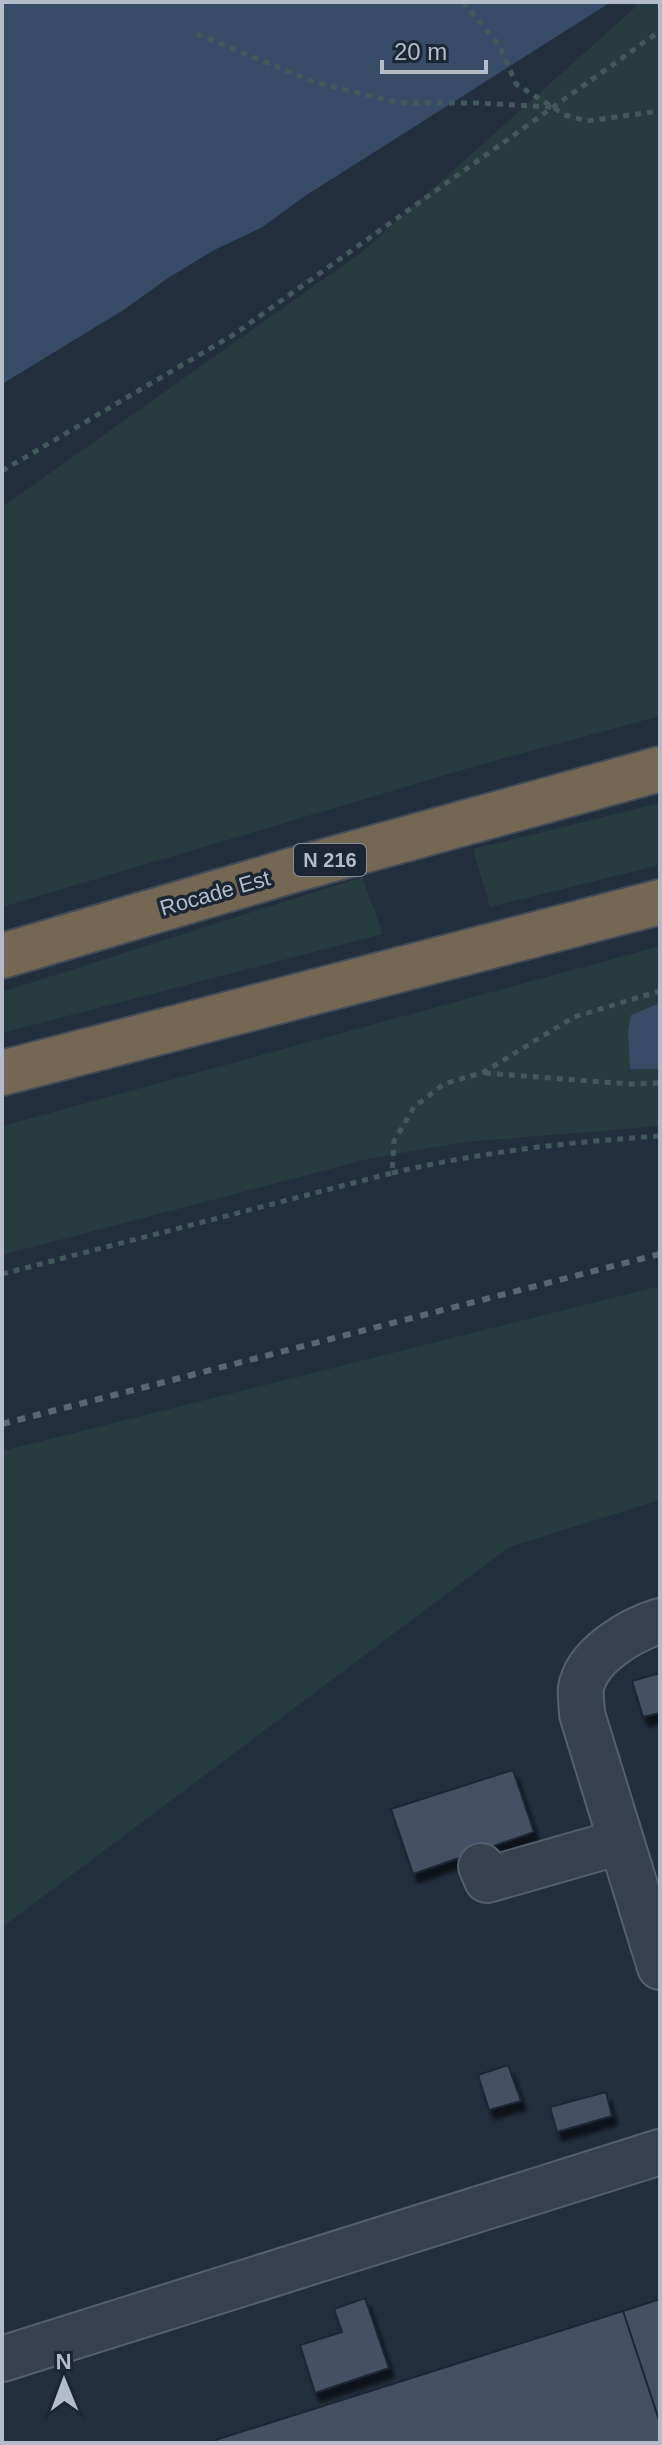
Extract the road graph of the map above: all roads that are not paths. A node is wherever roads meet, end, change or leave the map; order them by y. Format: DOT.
graph roads {
  1 [pos="660,769"];
  2 [pos="660,902"];
  3 [pos="2,956"];
  4 [pos="2,1073"];
  5 [pos="660,1621"];
  6 [pos="620,1842"];
  7 [pos="481,1866"];
  8 [pos="660,1967"];
  9 [pos="660,2152"];
  10 [pos="2,2359"];
  1 -- 3 [label="highway, Rocade Est / N 216"];
  2 -- 4 [label="highway"];
  5 -- 6 [label="lane"];
  6 -- 7 [label="lane"];
  6 -- 8 [label="lane"];
  9 -- 10 [label="lane"];
}
